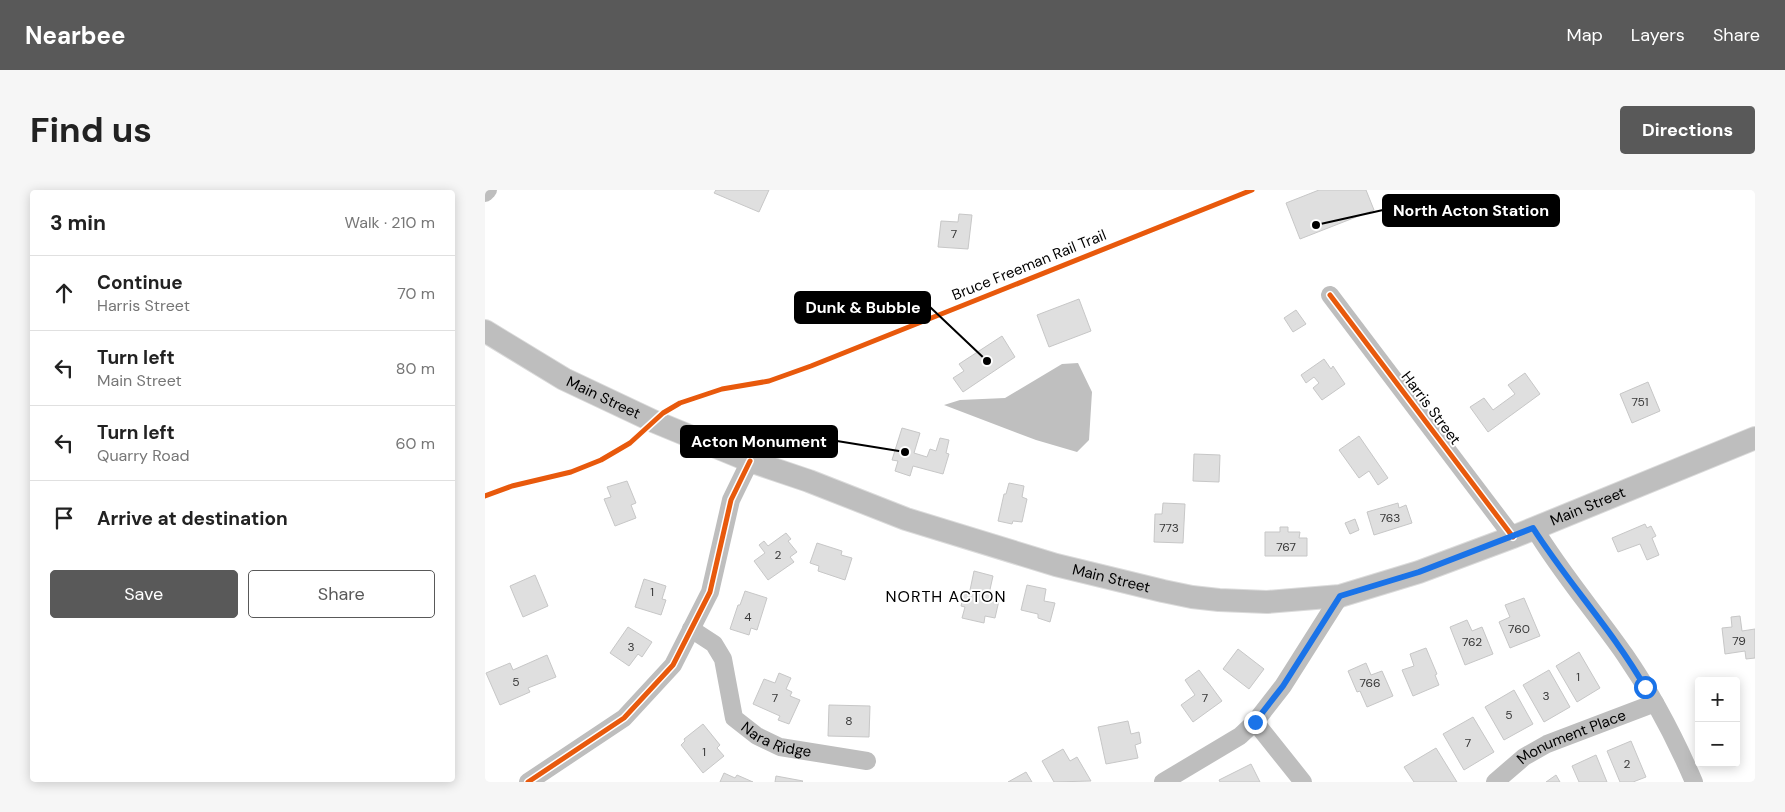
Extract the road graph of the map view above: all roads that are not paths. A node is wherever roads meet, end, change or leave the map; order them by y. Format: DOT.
graph roads {
  1 [pos="488,190"];
  2 [pos="485,193"];
  3 [pos="1329,295"];
  4 [pos="485,332"];
  5 [pos="1755,438"];
  6 [pos="750,461"];
  7 [pos="1533,528"];
  8 [pos="1513,537"];
  9 [pos="1340,596"];
  10 [pos="691,628"];
  11 [pos="1655,703"];
  12 [pos="1255,722"];
  13 [pos="867,761"];
  14 [pos="529,782"];
  15 [pos="1163,782"];
  16 [pos="1303,782"];
  17 [pos="1495,782"];
  18 [pos="1694,782"];
  1 -- 2 [label="street"];
  3 -- 8 [label="street, Harris Street"];
  4 -- 6 [label="main road, Main Street"];
  5 -- 7 [label="main road, Main Street"];
  6 -- 9 [label="main road, Main Street"];
  6 -- 10 [label="street"];
  7 -- 8 [label="main road, Main Street"];
  7 -- 11 [label="street"];
  8 -- 9 [label="main road, Main Street"];
  9 -- 12 [label="street"];
  10 -- 13 [label="street, Nara Ridge"];
  10 -- 14 [label="street"];
  11 -- 17 [label="street, Monument Place"];
  11 -- 18 [label="street"];
  12 -- 15 [label="street"];
  12 -- 16 [label="street"];
}
